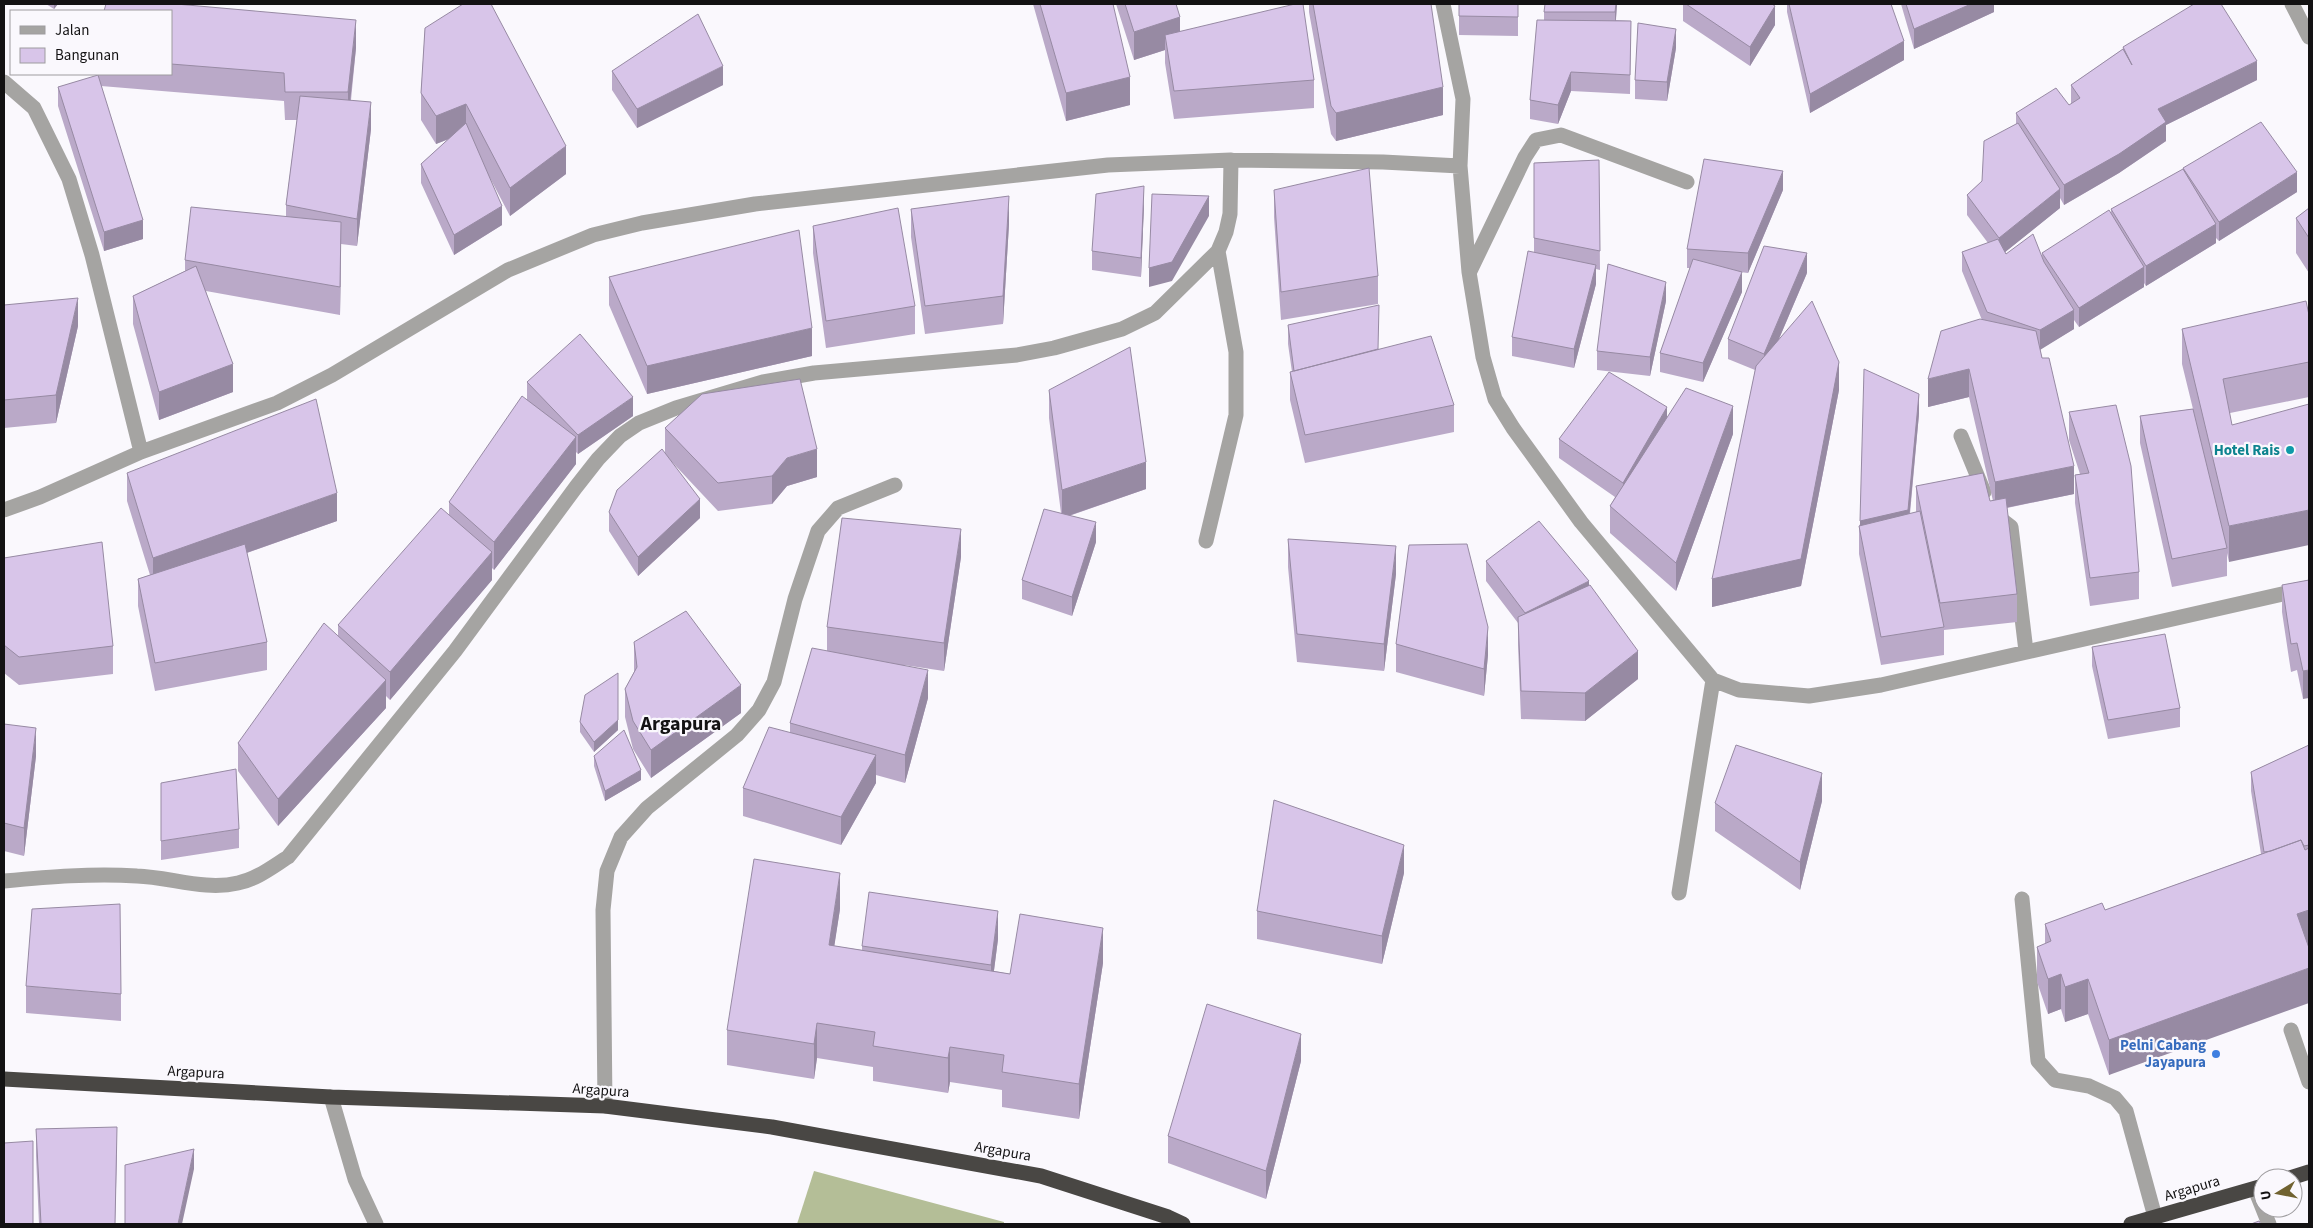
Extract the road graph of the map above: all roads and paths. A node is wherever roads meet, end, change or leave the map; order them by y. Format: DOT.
graph roads {
  1 [pos="1443,4"];
  2 [pos="2292,4"];
  3 [pos="2309,37"];
  4 [pos="4,82"];
  5 [pos="1231,160"];
  6 [pos="1460,166"];
  7 [pos="1687,182"];
  8 [pos="1218,251"];
  9 [pos="1469,272"];
  10 [pos="1961,436"];
  11 [pos="141,452"];
  12 [pos="896,486"];
  13 [pos="4,510"];
  14 [pos="1206,541"];
  15 [pos="2309,588"];
  16 [pos="2026,651"];
  17 [pos="1713,680"];
  18 [pos="4,880"];
  19 [pos="1679,893"];
  20 [pos="2022,899"];
  21 [pos="2291,1030"];
  22 [pos="4,1079"];
  23 [pos="2309,1082"];
  24 [pos="331,1097"];
  25 [pos="605,1106"];
  26 [pos="2253,1189"];
  27 [pos="2155,1218"];
  28 [pos="376,1224"];
  29 [pos="1183,1224"];
  30 [pos="2131,1224"];
  1 -- 6 [label="street"];
  2 -- 3 [label="street"];
  4 -- 11 [label="street"];
  5 -- 6 [label="street"];
  5 -- 8 [label="street"];
  5 -- 11 [label="street"];
  6 -- 9 [label="street"];
  7 -- 9 [label="street"];
  8 -- 14 [label="street"];
  8 -- 18 [label="street"];
  9 -- 17 [label="street"];
  10 -- 16 [label="street"];
  11 -- 13 [label="street"];
  12 -- 25 [label="street"];
  15 -- 16 [label="street"];
  16 -- 17 [label="street"];
  17 -- 19 [label="street"];
  20 -- 27 [label="street"];
  21 -- 23 [label="street"];
  22 -- 24 [label="highway, Argapura"];
  24 -- 25 [label="highway, Argapura"];
  24 -- 28 [label="street"];
  25 -- 29 [label="highway, Argapura"];
  26 -- 27 [label="highway, Argapura"];
  27 -- 30 [label="highway, Argapura"];
}
